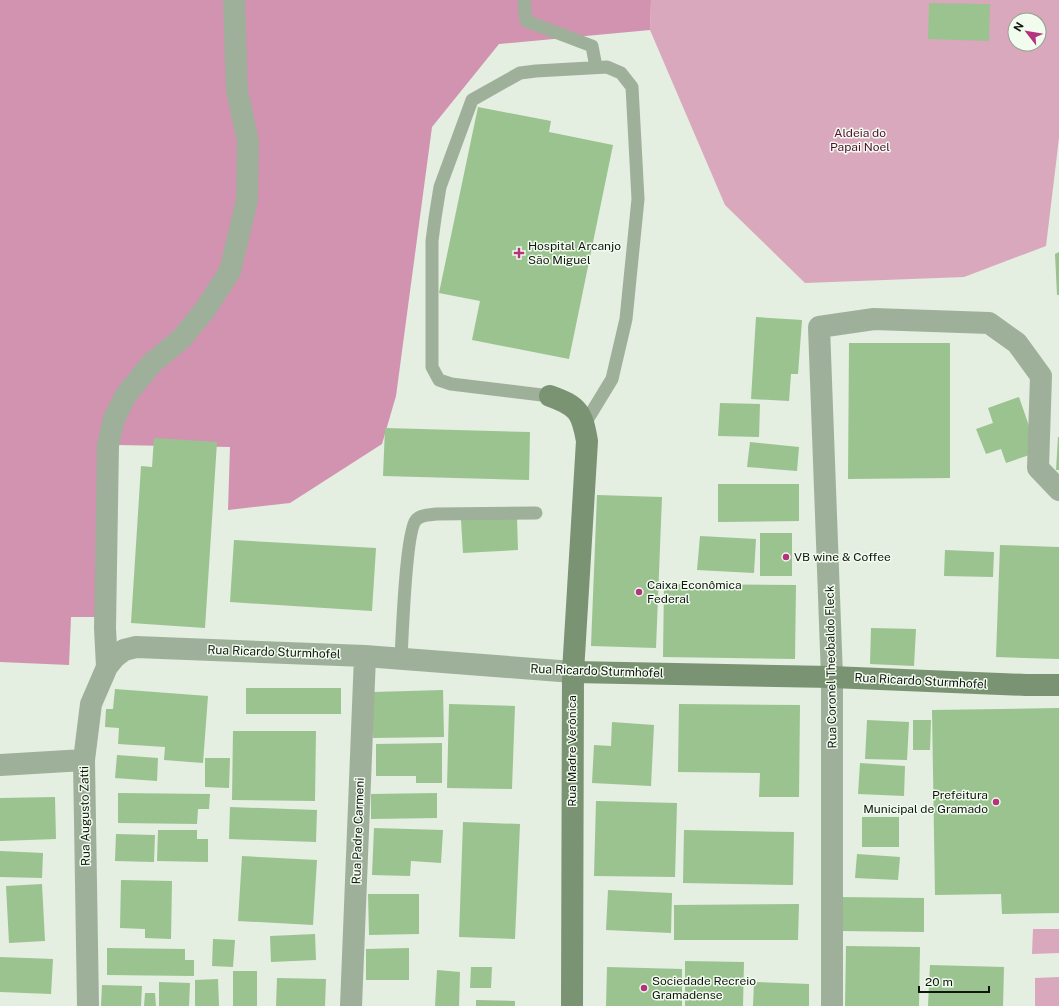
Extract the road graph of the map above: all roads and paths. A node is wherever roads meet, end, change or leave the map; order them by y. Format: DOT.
graph roads {
  1 [pos="234,0"];
  2 [pos="524,0"];
  3 [pos="596,67"];
  4 [pos="550,396"];
  5 [pos="584,425"];
  6 [pos="1059,490"];
  7 [pos="536,513"];
  8 [pos="136,647"];
  9 [pos="365,656"];
  10 [pos="401,659"];
  11 [pos="107,667"];
  12 [pos="573,672"];
  13 [pos="832,677"];
  14 [pos="1059,685"];
  15 [pos="84,760"];
  16 [pos="0,765"];
  17 [pos="88,1006"];
  18 [pos="352,1006"];
  19 [pos="572,1006"];
  20 [pos="832,1006"];
  1 -- 11 [label="street"];
  2 -- 3 [label="lane"];
  3 -- 4 [label="lane"];
  3 -- 5 [label="lane"];
  4 -- 5 [label="street, Rua Madre Verônica"];
  5 -- 12 [label="street, Rua Madre Verônica"];
  6 -- 13 [label="street, Rua Coronel Theobaldo Fleck"];
  7 -- 10 [label="lane"];
  8 -- 9 [label="street, Rua Ricardo Sturmhofel"];
  8 -- 11 [label="street, Rua Augusto Zatti"];
  9 -- 10 [label="street, Rua Ricardo Sturmhofel"];
  9 -- 18 [label="street, Rua Padre Carmeni"];
  10 -- 12 [label="street, Rua Ricardo Sturmhofel"];
  11 -- 15 [label="street, Rua Augusto Zatti"];
  12 -- 13 [label="street, Rua Ricardo Sturmhofel"];
  12 -- 19 [label="street, Rua Madre Verônica"];
  13 -- 14 [label="street, Rua Ricardo Sturmhofel"];
  13 -- 20 [label="street, Rua Coronel Theobaldo Fleck"];
  15 -- 16 [label="street"];
  15 -- 17 [label="street, Rua Augusto Zatti"];
}
